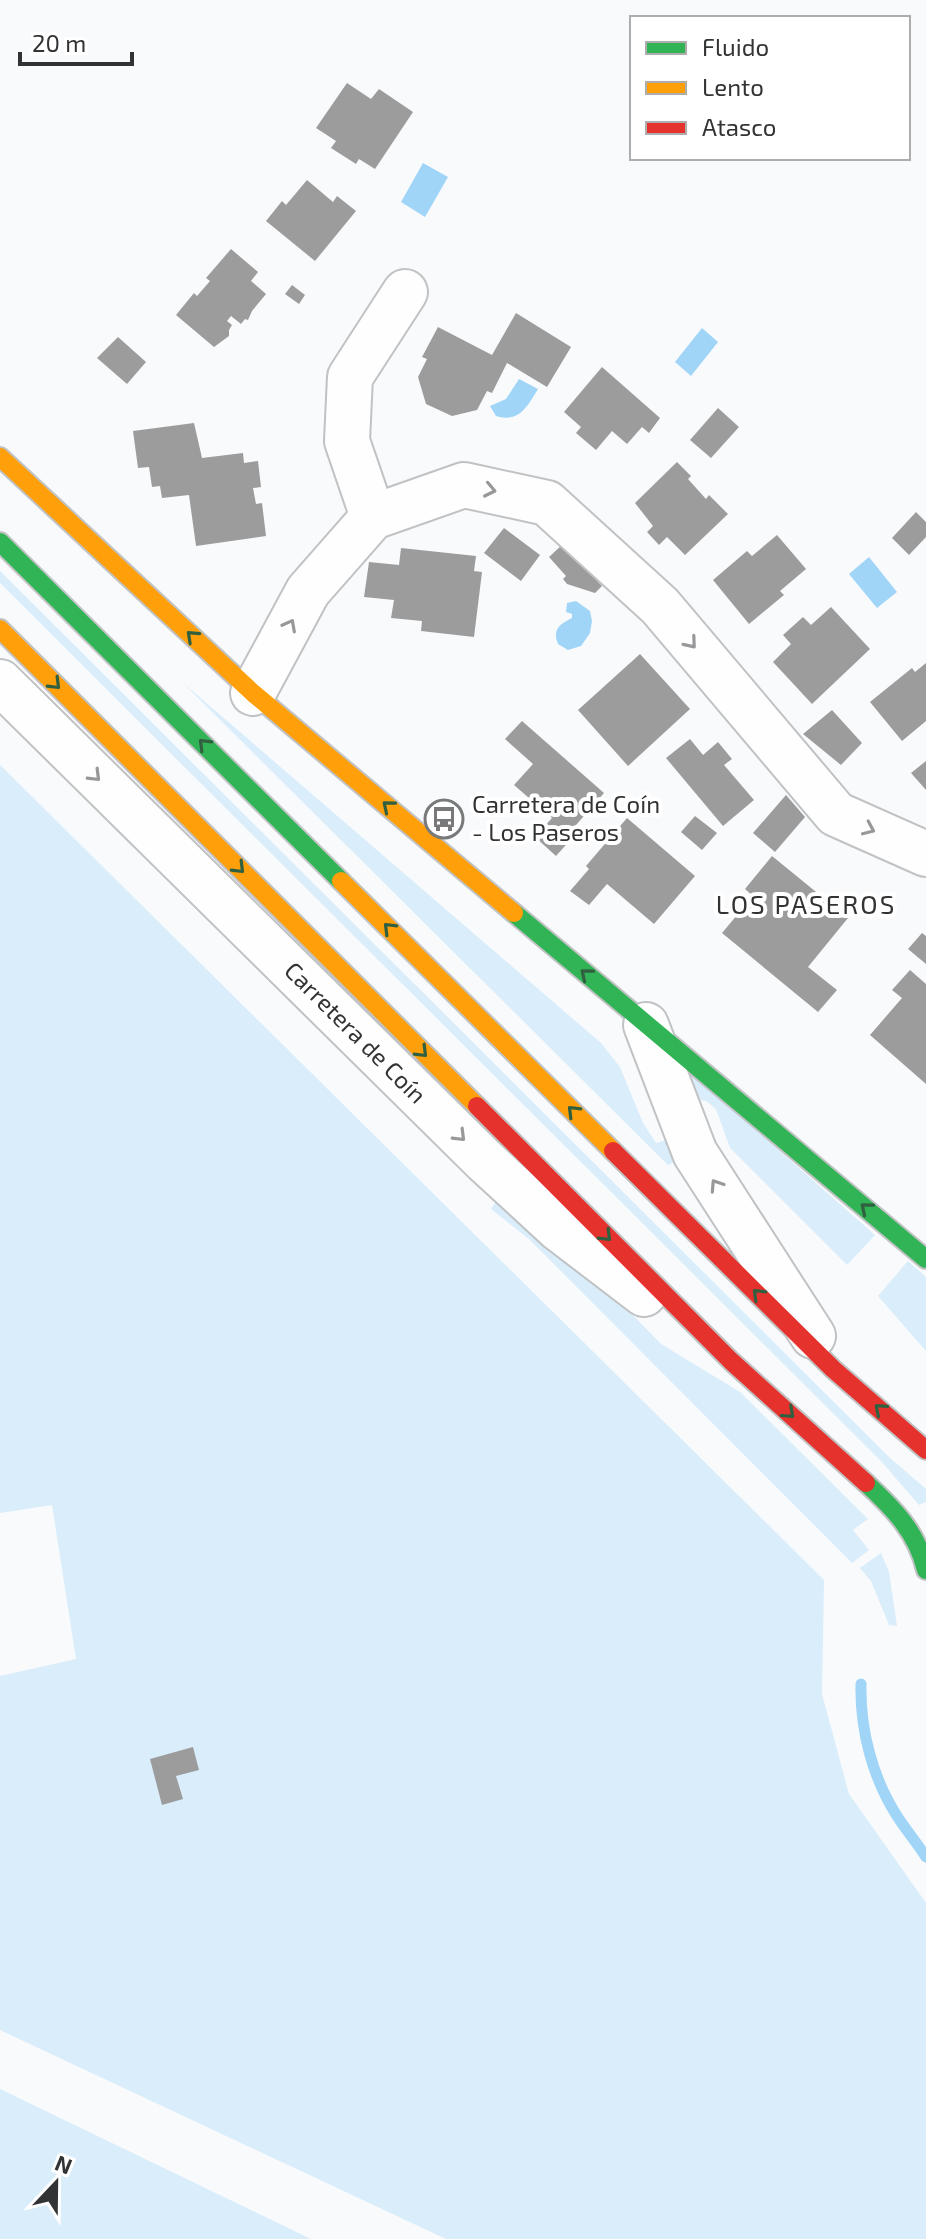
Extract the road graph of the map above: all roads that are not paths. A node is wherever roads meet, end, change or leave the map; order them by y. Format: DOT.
graph roads {
  1 [pos="405,292"];
  2 [pos="0,457"];
  3 [pos="373,517"];
  4 [pos="0,542"];
  5 [pos="0,629"];
  6 [pos="0,682"];
  7 [pos="253,693"];
  8 [pos="926,854"];
  9 [pos="646,1025"];
  10 [pos="926,1259"];
  11 [pos="731,1361"];
  12 [pos="833,1369"];
  13 [pos="926,1450"];
  14 [pos="926,1570"];
  1 -- 3 [label="street"];
  7 -- 2 [label="main road, one-way"];
  7 -- 3 [label="street, one-way"];
  3 -- 8 [label="street, one-way"];
  12 -- 4 [label="main road, one-way"];
  5 -- 11 [label="main road, one-way"];
  6 -- 11 [label="street, Carretera de Coín, one-way"];
  9 -- 7 [label="main road, one-way"];
  10 -- 9 [label="main road, one-way"];
  12 -- 9 [label="street, one-way"];
  11 -- 14 [label="main road, one-way"];
  13 -- 12 [label="main road, one-way"];
}
